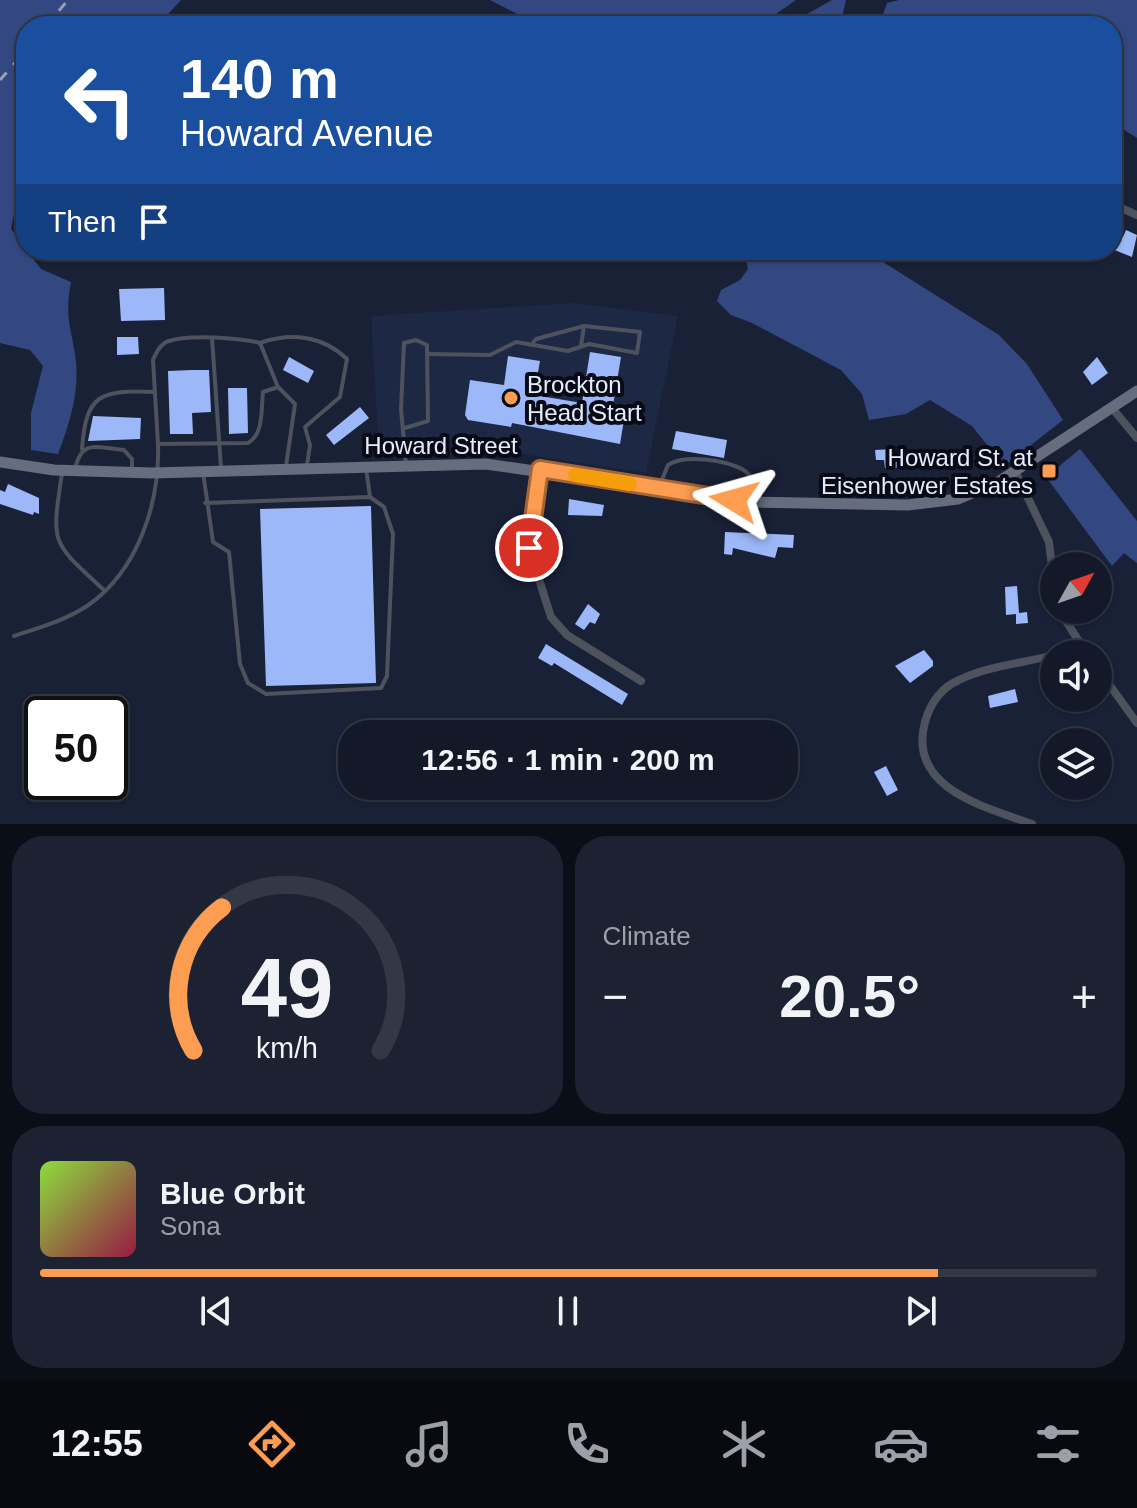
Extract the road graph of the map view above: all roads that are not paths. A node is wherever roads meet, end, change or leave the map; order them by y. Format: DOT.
graph roads {
  1 [pos="584,326"];
  2 [pos="212,338"];
  3 [pos="260,343"];
  4 [pos="531,345"];
  5 [pos="581,346"];
  6 [pos="428,354"];
  7 [pos="278,387"];
  8 [pos="1137,391"];
  9 [pos="154,392"];
  10 [pos="1112,408"];
  11 [pos="405,428"];
  12 [pos="1137,438"];
  13 [pos="219,443"];
  14 [pos="158,444"];
  15 [pos="82,449"];
  16 [pos="0,462"];
  17 [pos="406,464"];
  18 [pos="366,466"];
  19 [pos="286,468"];
  20 [pos="307,468"];
  21 [pos="540,469"];
  22 [pos="221,470"];
  23 [pos="68,471"];
  24 [pos="203,471"];
  25 [pos="132,472"];
  26 [pos="159,472"];
  27 [pos="1016,473"];
  28 [pos="658,489"];
  29 [pos="370,497"];
  30 [pos="205,503"];
  31 [pos="760,503"];
  32 [pos="1050,552"];
  33 [pos="105,592"];
  34 [pos="14,636"];
  35 [pos="1040,658"];
  36 [pos="641,681"];
  37 [pos="1112,688"];
  38 [pos="1137,723"];
  39 [pos="1032,824"];
  1 -- 4 [label="lane"];
  1 -- 5 [label="lane"];
  1 -- 5 [label="lane"];
  2 -- 3 [label="lane"];
  2 -- 9 [label="lane"];
  2 -- 13 [label="lane"];
  3 -- 7 [label="lane"];
  3 -- 20 [label="lane"];
  4 -- 5 [label="lane"];
  4 -- 6 [label="lane"];
  6 -- 11 [label="lane"];
  6 -- 11 [label="lane"];
  7 -- 13 [label="lane"];
  7 -- 19 [label="lane"];
  8 -- 10 [label="main road, Howard Street"];
  9 -- 14 [label="lane"];
  9 -- 15 [label="lane"];
  10 -- 12 [label="street"];
  10 -- 27 [label="main road, Howard Street"];
  11 -- 17 [label="lane"];
  13 -- 14 [label="lane"];
  13 -- 22 [label="lane"];
  14 -- 26 [label="lane"];
  15 -- 23 [label="lane"];
  15 -- 25 [label="lane"];
  16 -- 23 [label="main road, Howard Street"];
  17 -- 18 [label="main road, Howard Street"];
  17 -- 21 [label="main road, Howard Street"];
  18 -- 20 [label="main road, Howard Street"];
  18 -- 29 [label="lane"];
  19 -- 20 [label="main road, Howard Street"];
  19 -- 22 [label="main road, Howard Street"];
  21 -- 28 [label="main road, Howard Street"];
  21 -- 36 [label="street"];
  22 -- 24 [label="main road, Howard Street"];
  23 -- 25 [label="main road, Howard Street"];
  23 -- 33 [label="lane"];
  24 -- 26 [label="main road, Howard Street"];
  24 -- 30 [label="lane"];
  25 -- 26 [label="main road, Howard Street"];
  26 -- 33 [label="lane"];
  27 -- 31 [label="main road, Howard Street"];
  27 -- 32 [label="street"];
  28 -- 31 [label="main road, Howard Street"];
  28 -- 31 [label="lane"];
  29 -- 30 [label="lane"];
  29 -- 30 [label="lane"];
  33 -- 34 [label="lane"];
  35 -- 39 [label="street"];
  37 -- 38 [label="street"];
}
